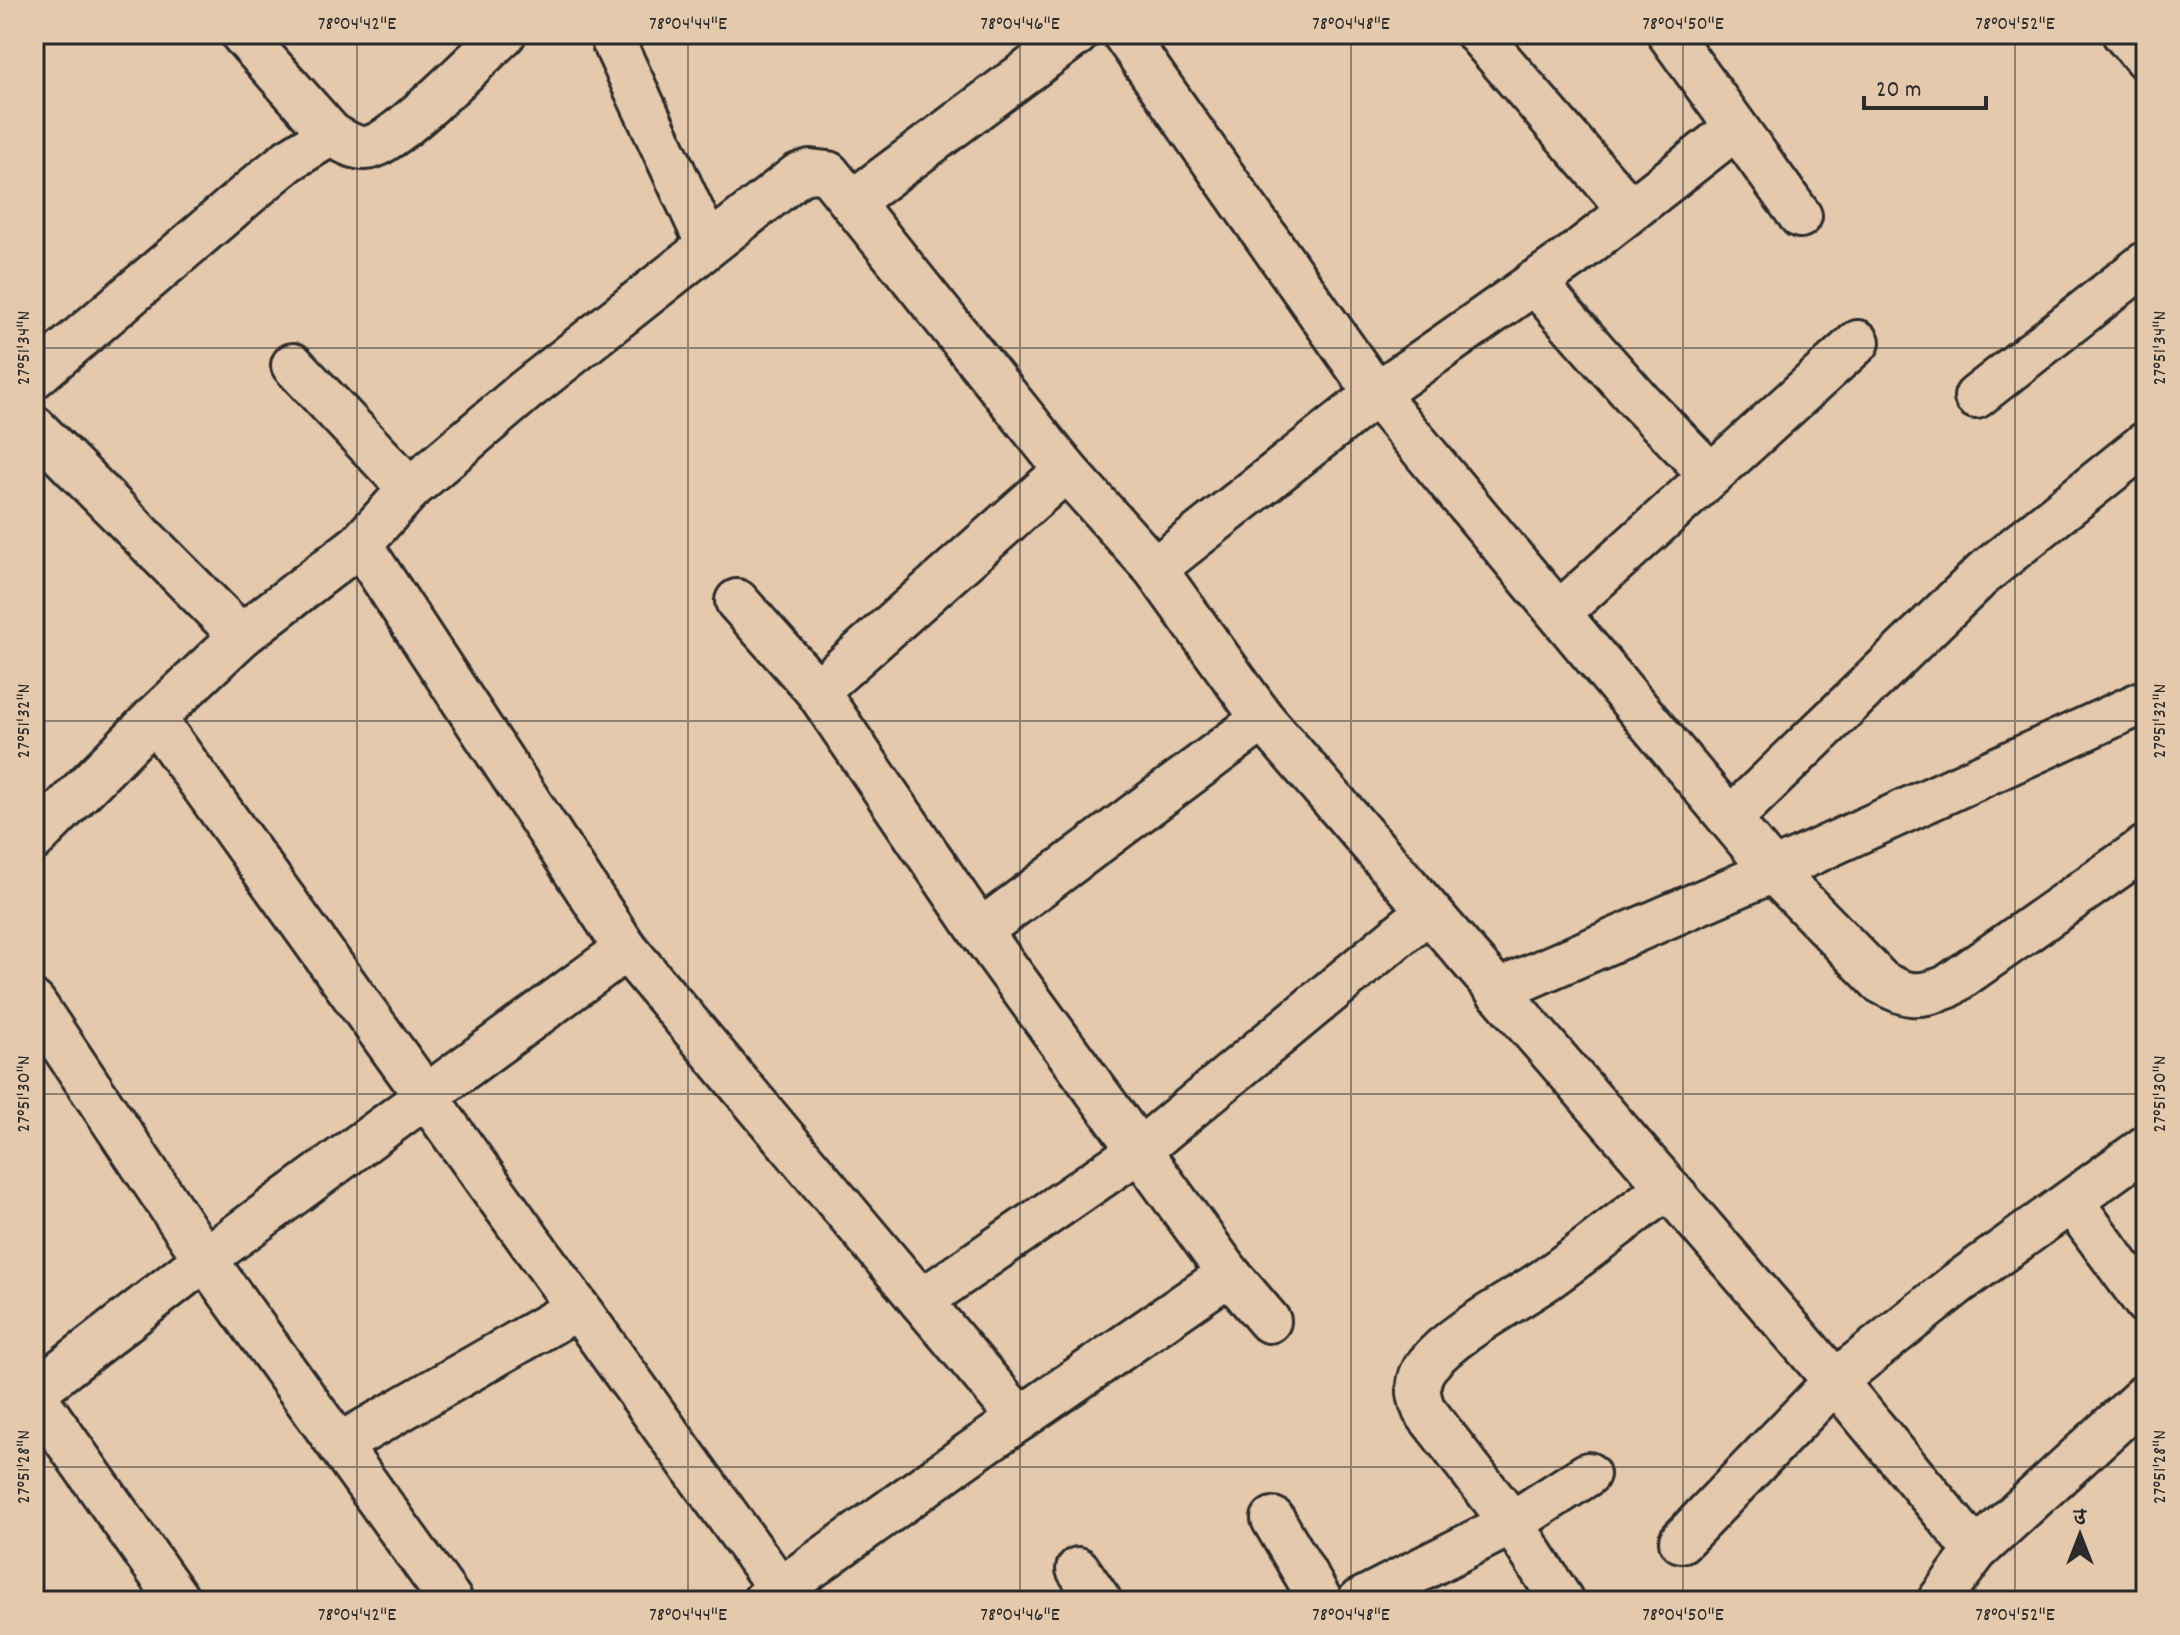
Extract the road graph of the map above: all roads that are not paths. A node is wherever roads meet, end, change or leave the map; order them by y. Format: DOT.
graph roads {
  1 [pos="242,34"];
  2 [pos="504,34"];
  3 [pos="610,34"];
  4 [pos="1077,34"];
  5 [pos="1124,34"];
  6 [pos="1478,34"];
  7 [pos="1670,34"];
  8 [pos="2124,34"];
  9 [pos="2146,59"];
  10 [pos="1736,128"];
  11 [pos="331,134"];
  12 [pos="852,202"];
  13 [pos="1630,210"];
  14 [pos="1800,216"];
  15 [pos="708,245"];
  16 [pos="2146,263"];
  17 [pos="1534,282"];
  18 [pos="1858,342"];
  19 [pos="293,365"];
  20 [pos="34,377"];
  21 [pos="1376,394"];
  22 [pos="1976,397"];
  23 [pos="34,427"];
  24 [pos="2146,443"];
  25 [pos="1066,470"];
  26 [pos="1711,475"];
  27 [pos="410,489"];
  28 [pos="360,544"];
  29 [pos="1155,569"];
  30 [pos="737,601"];
  31 [pos="1559,613"];
  32 [pos="241,636"];
  33 [pos="817,691"];
  34 [pos="2146,701"];
  35 [pos="154,718"];
  36 [pos="1263,719"];
  37 [pos="1730,819"];
  38 [pos="34,839"];
  39 [pos="2146,847"];
  40 [pos="1773,871"];
  41 [pos="1428,911"];
  42 [pos="980,931"];
  43 [pos="626,949"];
  44 [pos="1497,991"];
  45 [pos="34,1003"];
  46 [pos="426,1096"];
  47 [pos="2146,1147"];
  48 [pos="1141,1149"];
  49 [pos="1667,1188"];
  50 [pos="2072,1202"];
  51 [pos="205,1259"];
  52 [pos="1229,1274"];
  53 [pos="921,1301"];
  54 [pos="2146,1303"];
  55 [pos="578,1308"];
  56 [pos="1269,1321"];
  57 [pos="1835,1381"];
  58 [pos="34,1394"];
  59 [pos="2146,1395"];
  60 [pos="1020,1419"];
  61 [pos="339,1445"];
  62 [pos="1588,1474"];
  63 [pos="1273,1519"];
  64 [pos="1512,1523"];
  65 [pos="1681,1541"];
  66 [pos="1976,1551"];
  67 [pos="772,1595"];
  68 [pos="179,1601"];
  69 [pos="451,1601"];
  70 [pos="1321,1601"];
  71 [pos="1359,1601"];
  72 [pos="1562,1601"];
  73 [pos="1939,1601"];
  1 -- 11 [label="street"];
  2 -- 11 [label="street"];
  3 -- 15 [label="street"];
  4 -- 12 [label="street"];
  5 -- 21 [label="street"];
  6 -- 13 [label="street"];
  7 -- 10 [label="street"];
  8 -- 9 [label="street"];
  10 -- 13 [label="street"];
  10 -- 14 [label="street"];
  11 -- 20 [label="street"];
  12 -- 15 [label="street"];
  12 -- 25 [label="street"];
  13 -- 17 [label="street"];
  15 -- 27 [label="street"];
  16 -- 22 [label="street"];
  17 -- 21 [label="street"];
  17 -- 26 [label="street"];
  18 -- 26 [label="street"];
  19 -- 27 [label="street"];
  21 -- 29 [label="street"];
  21 -- 31 [label="street"];
  23 -- 32 [label="street"];
  24 -- 37 [label="street"];
  25 -- 29 [label="street"];
  25 -- 33 [label="street"];
  26 -- 31 [label="street"];
  27 -- 28 [label="street"];
  28 -- 32 [label="street"];
  28 -- 43 [label="street"];
  29 -- 36 [label="street"];
  30 -- 33 [label="street"];
  31 -- 37 [label="street"];
  32 -- 35 [label="street"];
  33 -- 42 [label="street"];
  34 -- 40 [label="street"];
  35 -- 38 [label="street"];
  35 -- 46 [label="street"];
  36 -- 41 [label="street"];
  36 -- 42 [label="street"];
  37 -- 40 [label="street"];
  39 -- 40 [label="street"];
  40 -- 44 [label="street"];
  41 -- 44 [label="street"];
  41 -- 48 [label="street"];
  42 -- 48 [label="street"];
  43 -- 46 [label="street"];
  43 -- 53 [label="street"];
  44 -- 49 [label="street"];
  45 -- 51 [label="street"];
  46 -- 51 [label="street"];
  46 -- 55 [label="street"];
  47 -- 50 [label="street"];
  48 -- 52 [label="street"];
  48 -- 53 [label="street"];
  49 -- 57 [label="street"];
  49 -- 64 [label="street"];
  50 -- 54 [label="street"];
  50 -- 57 [label="street"];
  51 -- 58 [label="street"];
  51 -- 61 [label="street"];
  52 -- 56 [label="street"];
  52 -- 60 [label="street"];
  53 -- 60 [label="street"];
  55 -- 61 [label="street"];
  55 -- 67 [label="street"];
  57 -- 65 [label="street"];
  57 -- 66 [label="street"];
  58 -- 68 [label="street"];
  59 -- 66 [label="street"];
  60 -- 67 [label="street"];
  61 -- 69 [label="street"];
  62 -- 64 [label="street"];
  63 -- 70 [label="street"];
  64 -- 71 [label="street"];
  64 -- 72 [label="street"];
  66 -- 73 [label="street"];
}
